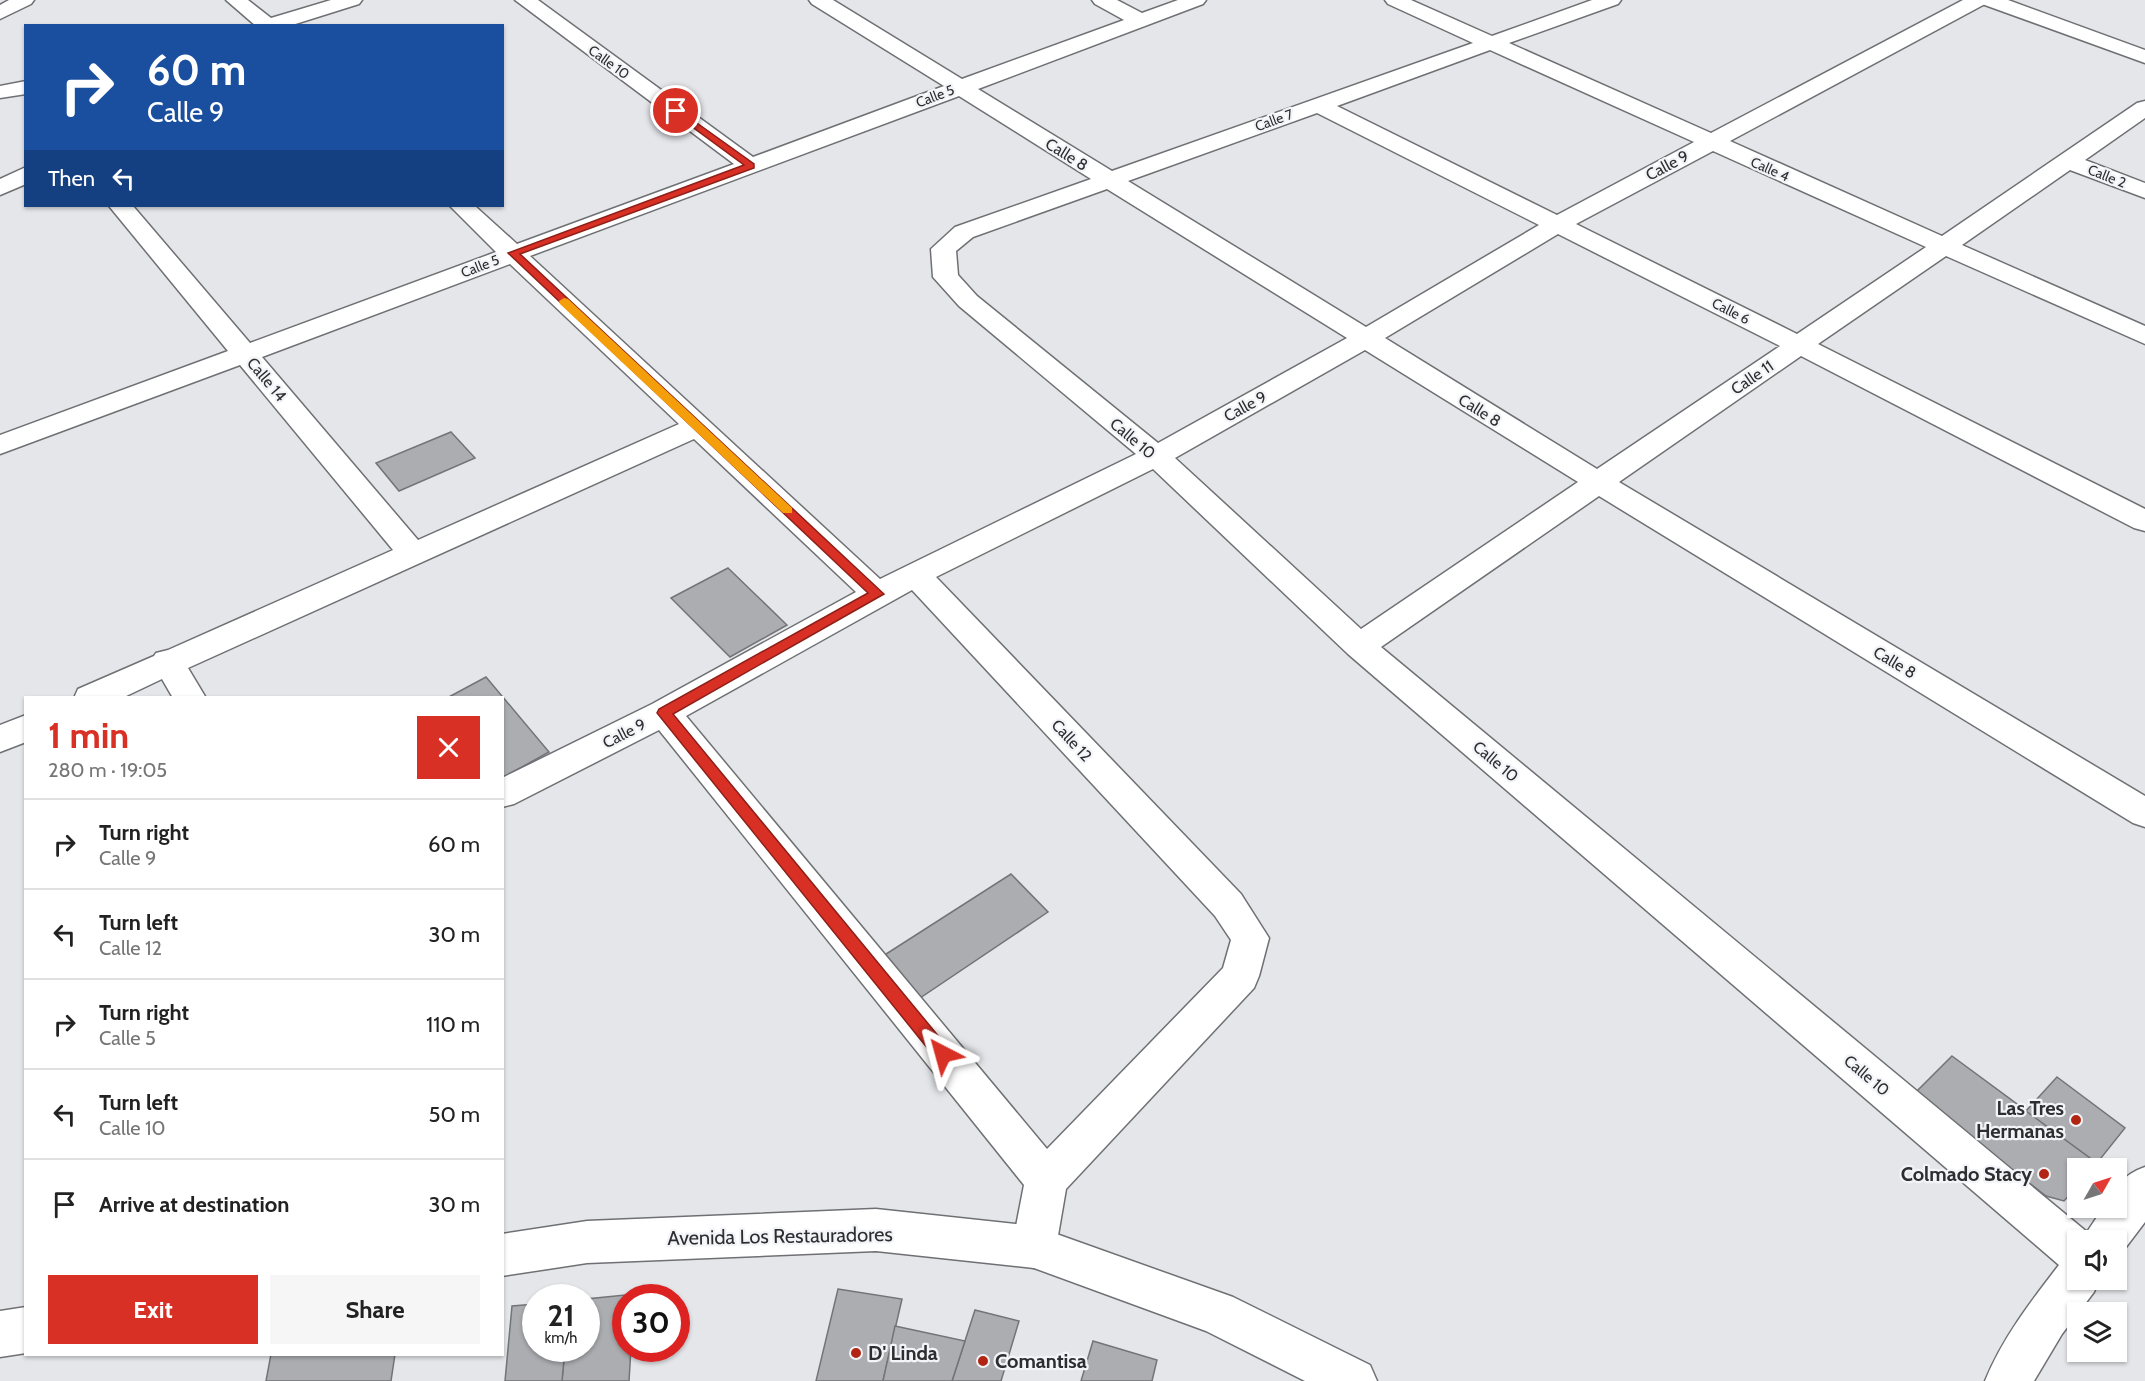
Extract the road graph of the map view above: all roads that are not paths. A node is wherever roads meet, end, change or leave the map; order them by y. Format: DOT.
graph roads {
  1 [pos="24,0"];
  2 [pos="236,0"];
  3 [pos="352,0"];
  4 [pos="525,0"];
  5 [pos="819,0"];
  6 [pos="1102,0"];
  7 [pos="1196,0"];
  8 [pos="1395,0"];
  9 [pos="1611,0"];
  10 [pos="1978,0"];
  11 [pos="1989,0"];
  12 [pos="0,13"];
  13 [pos="1141,21"];
  14 [pos="267,24"];
  15 [pos="271,24"];
  16 [pos="1494,43"];
  17 [pos="2145,57"];
  18 [pos="24,87"];
  19 [pos="961,87"];
  20 [pos="0,92"];
  21 [pos="1316,104"];
  22 [pos="2145,108"];
  23 [pos="1710,142"];
  24 [pos="2068,161"];
  25 [pos="751,166"];
  26 [pos="24,175"];
  27 [pos="1109,181"];
  28 [pos="0,188"];
  29 [pos="2145,191"];
  30 [pos="122,207"];
  31 [pos="463,207"];
  32 [pos="1558,225"];
  33 [pos="1943,246"];
  34 [pos="942,249"];
  35 [pos="513,253"];
  36 [pos="2145,336"];
  37 [pos="1365,339"];
  38 [pos="1799,345"];
  39 [pos="246,354"];
  40 [pos="697,427"];
  41 [pos="0,445"];
  42 [pos="1156,456"];
  43 [pos="1598,482"];
  44 [pos="2145,521"];
  45 [pos="413,554"];
  46 [pos="917,576"];
  47 [pos="877,594"];
  48 [pos="1359,646"];
  49 [pos="167,661"];
  50 [pos="94,696"];
  51 [pos="189,696"];
  52 [pos="664,713"];
  53 [pos="24,729"];
  54 [pos="0,739"];
  55 [pos="504,793"];
  56 [pos="2145,813"];
  57 [pos="1046,1180"];
  58 [pos="2145,1187"];
  59 [pos="2113,1230"];
  60 [pos="2067,1244"];
  61 [pos="1034,1247"];
  62 [pos="504,1255"];
  63 [pos="2068,1290"];
  64 [pos="24,1330"];
  65 [pos="0,1334"];
  66 [pos="1354,1381"];
  67 [pos="2007,1381"];
  1 -- 12 [label="street"];
  2 -- 14 [label="street"];
  3 -- 15 [label="street"];
  4 -- 25 [label="street, Calle 10"];
  5 -- 19 [label="street, Calle 8"];
  6 -- 13 [label="street"];
  7 -- 13 [label="street, Calle 5"];
  8 -- 16 [label="street, Calle 4"];
  9 -- 16 [label="street, Calle 7"];
  10 -- 23 [label="street, Calle 9"];
  11 -- 17 [label="street"];
  13 -- 19 [label="street, Calle 5"];
  16 -- 21 [label="street, Calle 7"];
  16 -- 23 [label="street, Calle 4"];
  18 -- 20 [label="street"];
  19 -- 25 [label="street, Calle 5"];
  19 -- 27 [label="street, Calle 8"];
  21 -- 27 [label="street, Calle 7"];
  21 -- 32 [label="street, Calle 6"];
  22 -- 24 [label="street, Calle 11"];
  23 -- 32 [label="street, Calle 9"];
  23 -- 33 [label="street, Calle 4"];
  24 -- 29 [label="street, Calle 2"];
  24 -- 33 [label="street, Calle 11"];
  25 -- 35 [label="street, Calle 5"];
  26 -- 28 [label="street"];
  27 -- 34 [label="street, Calle 7"];
  27 -- 37 [label="street, Calle 8"];
  30 -- 39 [label="street, Calle 14"];
  31 -- 35 [label="street"];
  32 -- 37 [label="street, Calle 9"];
  32 -- 38 [label="street, Calle 6"];
  33 -- 36 [label="street, Calle 4"];
  33 -- 38 [label="street, Calle 11"];
  34 -- 42 [label="street, Calle 10"];
  35 -- 39 [label="street, Calle 5"];
  35 -- 40 [label="street"];
  37 -- 42 [label="street, Calle 9"];
  37 -- 43 [label="street, Calle 8"];
  38 -- 43 [label="street, Calle 11"];
  38 -- 44 [label="street, Calle 6"];
  39 -- 41 [label="street, Calle 5"];
  39 -- 45 [label="street, Calle 14"];
  40 -- 45 [label="street"];
  40 -- 47 [label="street"];
  42 -- 46 [label="street, Calle 9"];
  42 -- 48 [label="street, Calle 10"];
  43 -- 48 [label="street, Calle 11"];
  43 -- 56 [label="street, Calle 8"];
  45 -- 49 [label="street"];
  46 -- 47 [label="street, Calle 9"];
  46 -- 57 [label="street, Calle 12"];
  47 -- 52 [label="street, Calle 9"];
  48 -- 60 [label="street, Calle 10"];
  49 -- 50 [label="street"];
  49 -- 51 [label="street"];
  52 -- 55 [label="street, Calle 9"];
  52 -- 57 [label="street"];
  53 -- 54 [label="street"];
  57 -- 61 [label="street"];
  58 -- 59 [label="street"];
  61 -- 62 [label="street, Avenida Los Restauradores"];
  61 -- 66 [label="street, Avenida Los Restauradores"];
  63 -- 67 [label="street"];
  64 -- 65 [label="street"];
}
